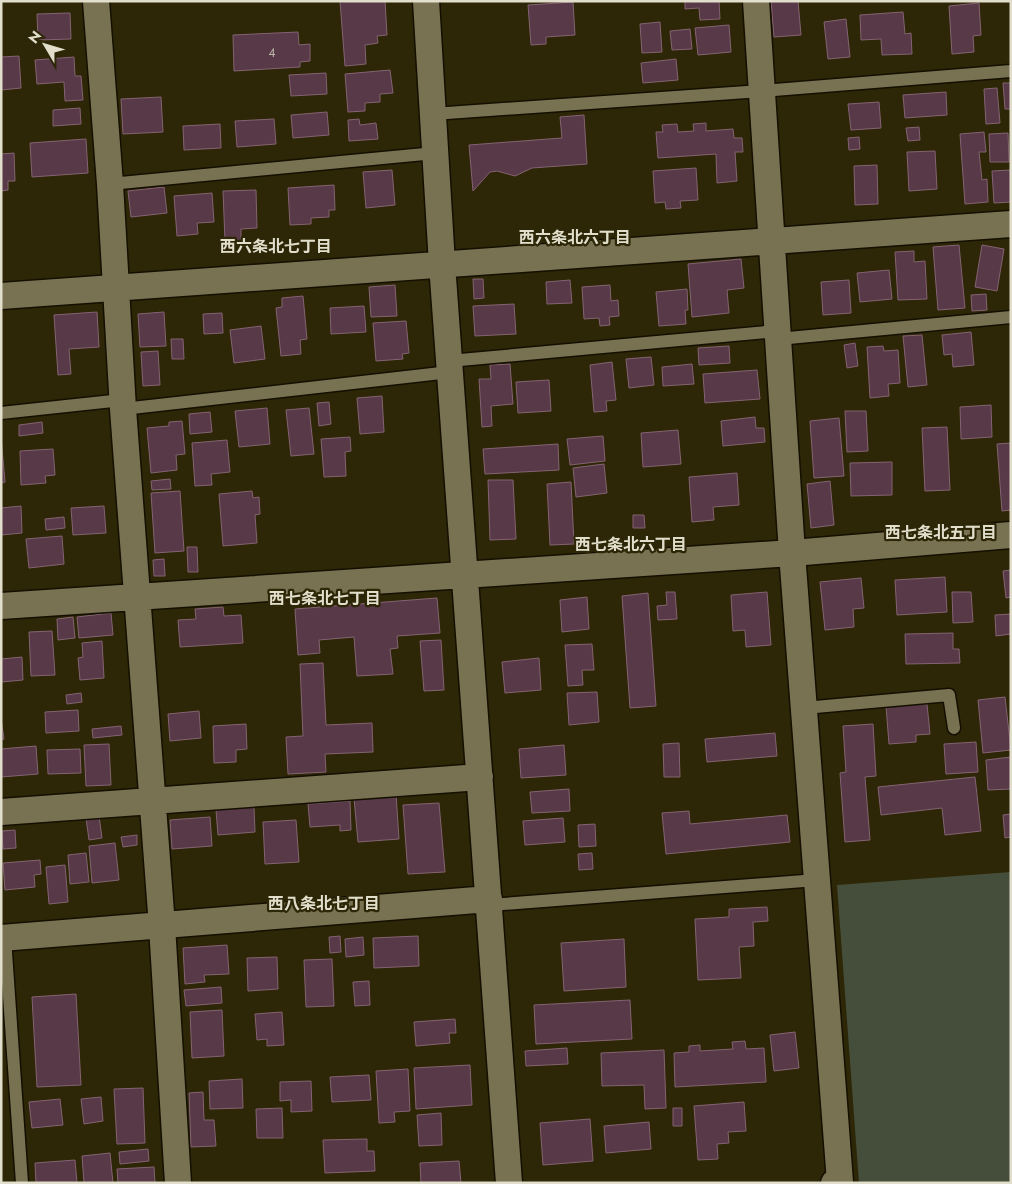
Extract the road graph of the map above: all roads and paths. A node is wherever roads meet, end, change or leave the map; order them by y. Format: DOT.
graph roads {
  1 [pos="96,1"];
  2 [pos="426,1"];
  3 [pos="756,1"];
  4 [pos="1011,71"];
  5 [pos="761,91"];
  6 [pos="433,114"];
  7 [pos="435,153"];
  8 [pos="110,184"];
  9 [pos="1011,224"];
  10 [pos="771,242"];
  11 [pos="442,264"];
  12 [pos="116,287"];
  13 [pos="1,296"];
  14 [pos="1011,317"];
  15 [pos="777,335"];
  16 [pos="449,366"];
  17 [pos="122,405"];
  18 [pos="1,414"];
  19 [pos="1011,535"];
  20 [pos="792,554"];
  21 [pos="464,576"];
  22 [pos="138,597"];
  23 [pos="1,606"];
  24 [pos="804,708"];
  25 [pos="954,728"];
  26 [pos="480,777"];
  27 [pos="153,800"];
  28 [pos="1,812"];
  29 [pos="817,880"];
  30 [pos="489,902"];
  31 [pos="162,926"];
  32 [pos="3,938"];
  33 [pos="840,1182"];
  34 [pos="22,1183"];
  35 [pos="178,1183"];
  36 [pos="509,1183"];
  37 [pos="834,1183"];
  1 -- 8 [label="street"];
  2 -- 6 [label="street"];
  3 -- 5 [label="street"];
  4 -- 5 [label="lane"];
  5 -- 6 [label="lane"];
  5 -- 10 [label="street"];
  6 -- 7 [label="street"];
  7 -- 8 [label="lane"];
  7 -- 11 [label="street"];
  8 -- 12 [label="street"];
  9 -- 10 [label="street"];
  10 -- 11 [label="street"];
  10 -- 15 [label="street"];
  11 -- 12 [label="street"];
  11 -- 16 [label="street"];
  12 -- 13 [label="street"];
  12 -- 17 [label="street"];
  14 -- 15 [label="lane"];
  15 -- 16 [label="lane"];
  15 -- 20 [label="street"];
  16 -- 17 [label="lane"];
  16 -- 21 [label="street"];
  17 -- 18 [label="lane"];
  17 -- 22 [label="street"];
  19 -- 20 [label="street"];
  20 -- 21 [label="street"];
  20 -- 24 [label="street"];
  21 -- 22 [label="street"];
  21 -- 26 [label="street"];
  22 -- 23 [label="street"];
  22 -- 27 [label="street"];
  24 -- 25 [label="lane"];
  24 -- 29 [label="street"];
  26 -- 27 [label="street"];
  26 -- 30 [label="street"];
  27 -- 28 [label="street"];
  27 -- 31 [label="street"];
  29 -- 30 [label="lane"];
  29 -- 33 [label="street"];
  30 -- 31 [label="street"];
  30 -- 36 [label="street"];
  31 -- 32 [label="street"];
  31 -- 35 [label="street"];
  32 -- 34 [label="lane"];
  33 -- 37 [label="street"];
}
